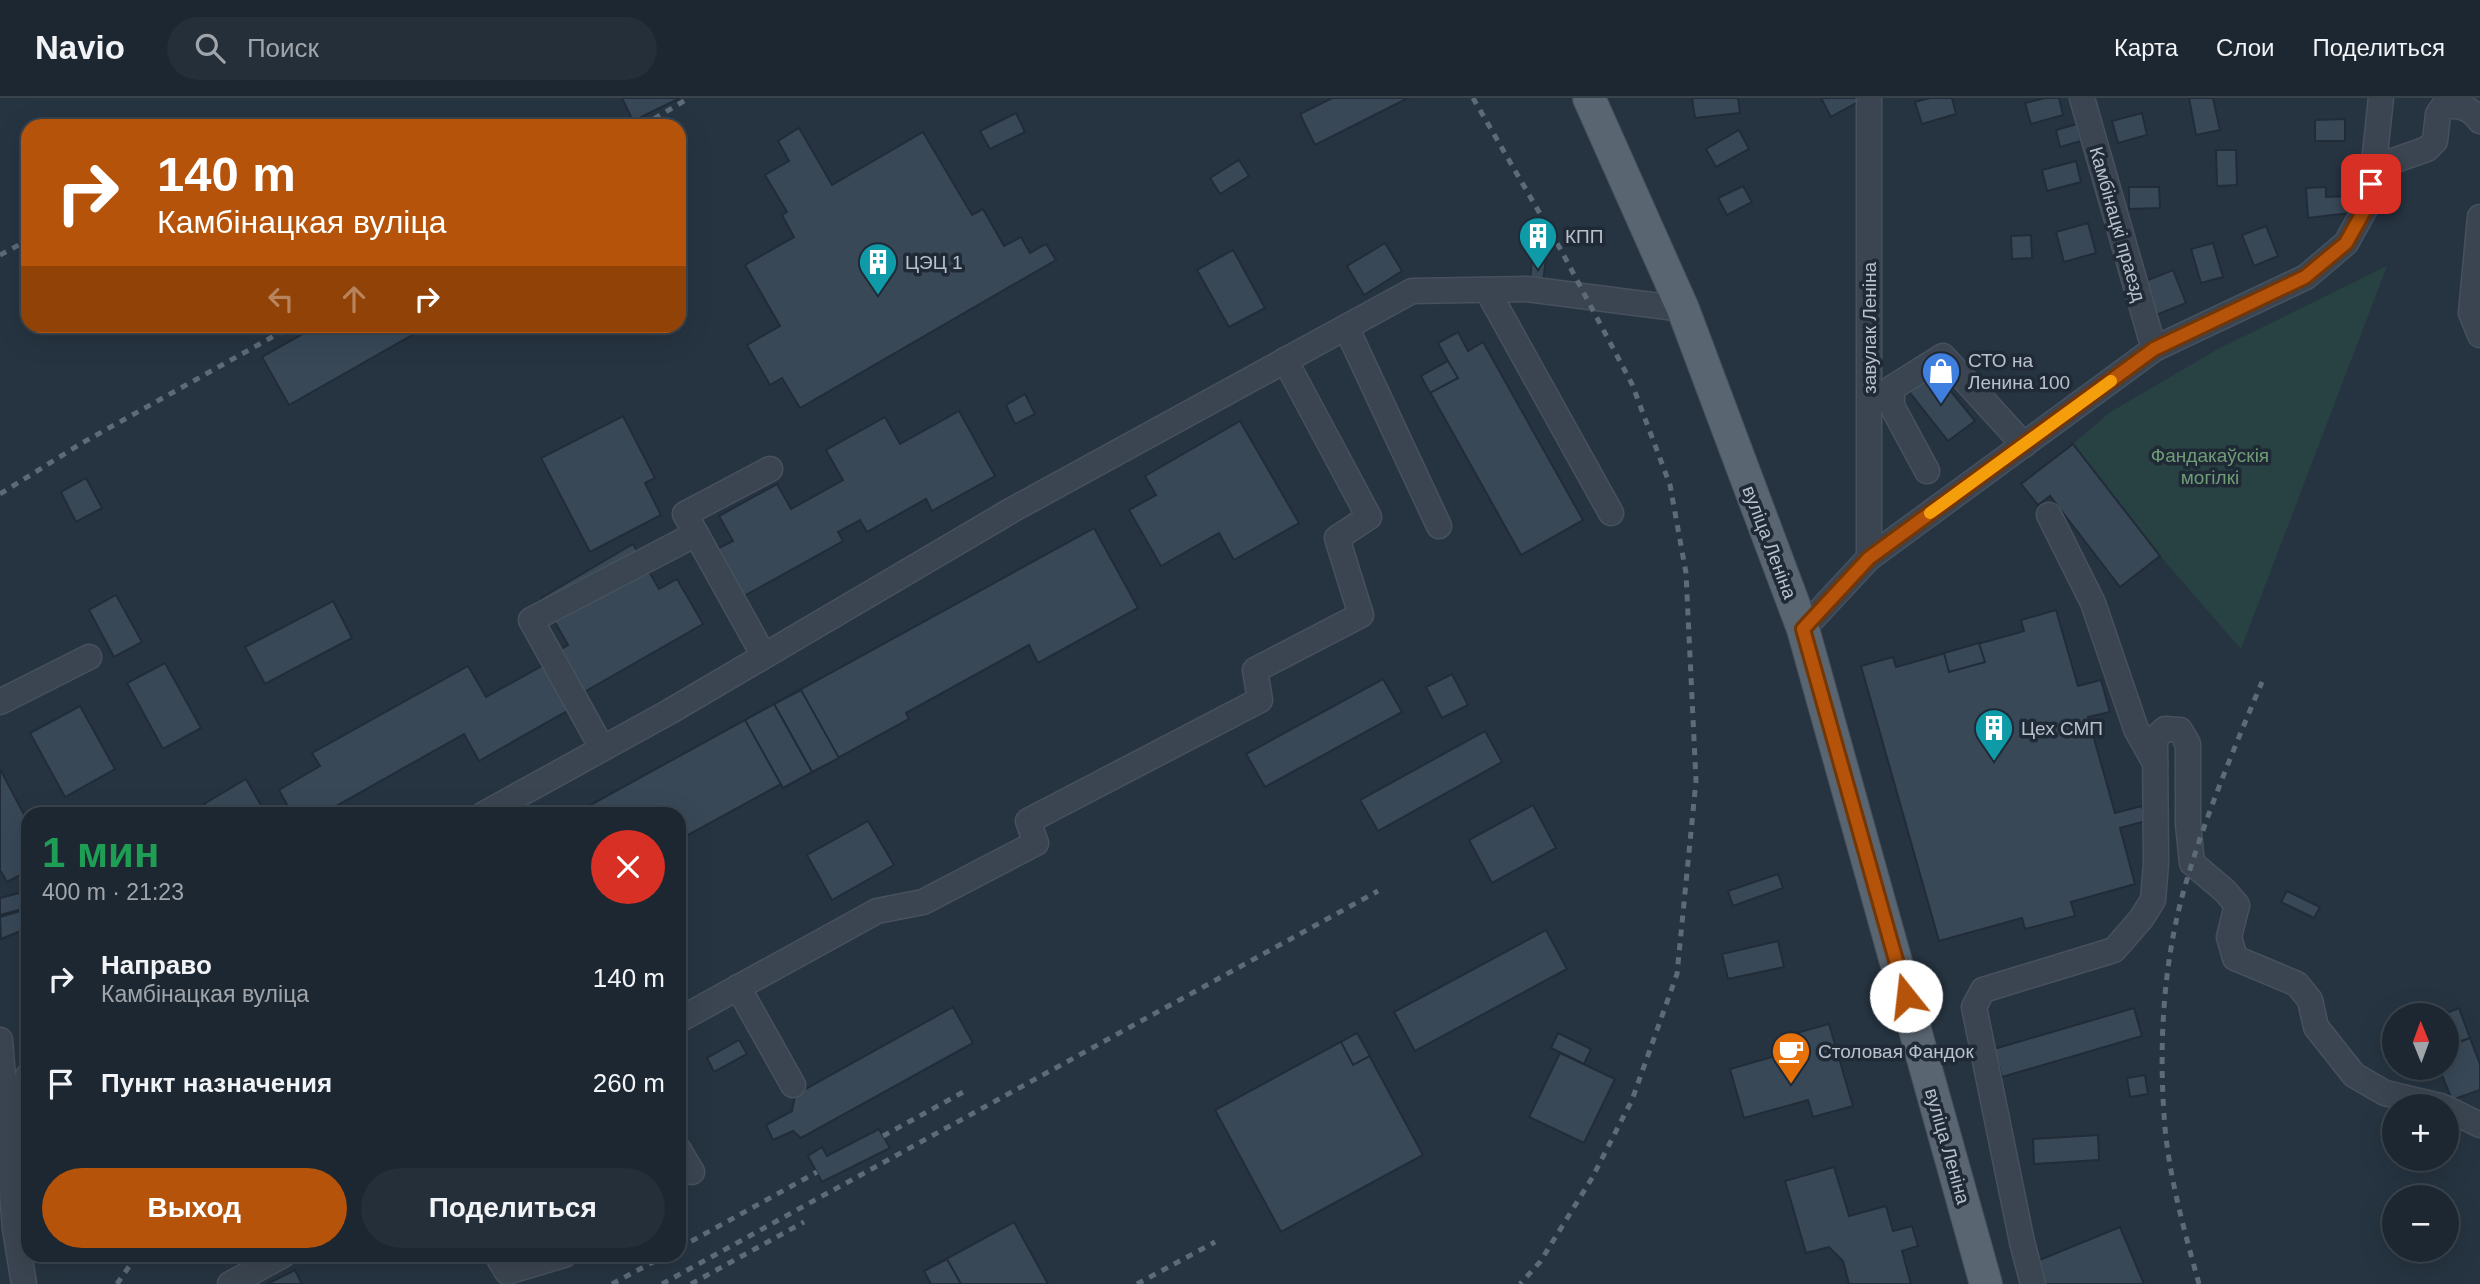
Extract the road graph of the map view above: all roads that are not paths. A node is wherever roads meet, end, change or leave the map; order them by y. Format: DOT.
graph roads {
  1 [pos="1589,98"];
  2 [pos="1869,98"];
  3 [pos="2082,98"];
  4 [pos="2381,98"];
  5 [pos="2480,121"];
  6 [pos="2373,168"];
  7 [pos="2480,217"];
  8 [pos="1487,290"];
  9 [pos="1683,309"];
  10 [pos="1346,327"];
  11 [pos="2480,335"];
  12 [pos="2154,349"];
  13 [pos="1285,360"];
  14 [pos="2024,445"];
  15 [pos="770,469"];
  16 [pos="1927,471"];
  17 [pos="1611,513"];
  18 [pos="2049,515"];
  19 [pos="1439,526"];
  20 [pos="696,534"];
  21 [pos="1869,558"];
  22 [pos="1803,629"];
  23 [pos="764,656"];
  24 [pos="89,657"];
  25 [pos="0,702"];
  26 [pos="602,748"];
  27 [pos="2155,764"];
  28 [pos="497,807"];
  29 [pos="738,987"];
  30 [pos="686,1016"];
  31 [pos="0,1040"];
  32 [pos="793,1085"];
  33 [pos="21,1092"];
  34 [pos="2389,1094"];
  35 [pos="2459,1114"];
  36 [pos="2480,1125"];
  37 [pos="8,1134"];
  38 [pos="686,1162"];
  39 [pos="692,1172"];
  40 [pos="270,1262"];
  41 [pos="501,1262"];
  42 [pos="541,1262"];
  43 [pos="24,1284"];
  44 [pos="230,1284"];
  45 [pos="1986,1284"];
  46 [pos="2033,1284"];
  1 -- 9 [label="main road, вуліца Леніна"];
  2 -- 21 [label="street, завулак Леніна"];
  3 -- 12 [label="street, Камбінацкі праезд"];
  4 -- 6 [label="street"];
  5 -- 6 [label="street"];
  6 -- 12 [label="street"];
  7 -- 11 [label="street"];
  8 -- 9 [label="street"];
  8 -- 10 [label="street"];
  8 -- 17 [label="street"];
  9 -- 22 [label="main road, вуліца Леніна"];
  10 -- 13 [label="street"];
  10 -- 19 [label="street"];
  12 -- 14 [label="street"];
  13 -- 23 [label="street"];
  13 -- 29 [label="street"];
  14 -- 16 [label="street"];
  14 -- 21 [label="street"];
  15 -- 20 [label="street"];
  18 -- 27 [label="street"];
  20 -- 23 [label="street"];
  20 -- 26 [label="street"];
  21 -- 22 [label="street"];
  22 -- 45 [label="main road, вуліца Леніна"];
  23 -- 26 [label="street"];
  24 -- 25 [label="street"];
  26 -- 28 [label="street"];
  27 -- 34 [label="street"];
  27 -- 46 [label="street"];
  29 -- 30 [label="street"];
  29 -- 32 [label="street"];
  31 -- 37 [label="street"];
  33 -- 37 [label="street"];
  35 -- 36 [label="street"];
  37 -- 43 [label="street"];
  38 -- 39 [label="street"];
  40 -- 44 [label="street"];
  41 -- 42 [label="street"];
}
